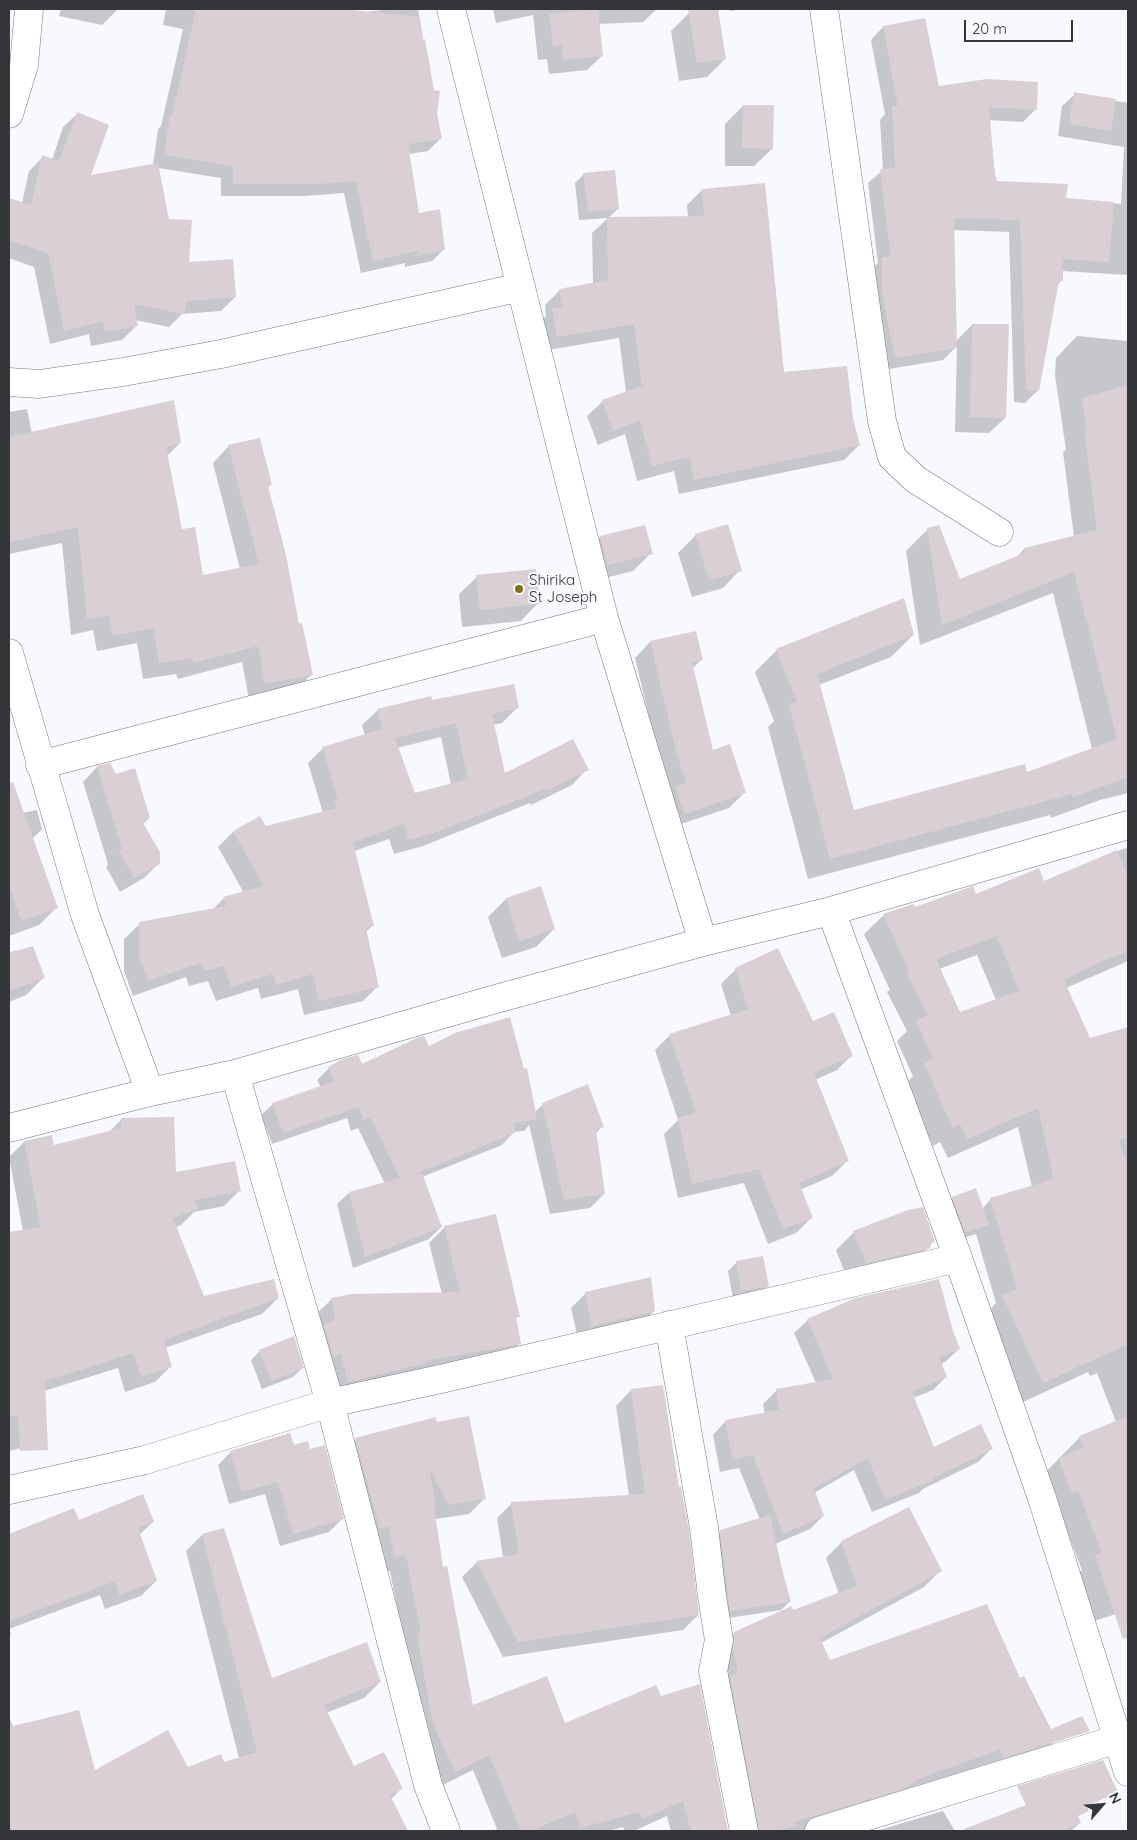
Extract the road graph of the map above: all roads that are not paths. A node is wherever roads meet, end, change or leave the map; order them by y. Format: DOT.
graph roads {
  1 [pos="29,9"];
  2 [pos="451,9"];
  3 [pos="824,9"];
  4 [pos="9,114"];
  5 [pos="521,287"];
  6 [pos="9,382"];
  7 [pos="999,532"];
  8 [pos="604,618"];
  9 [pos="9,653"];
  10 [pos="40,765"];
  11 [pos="1128,825"];
  12 [pos="831,911"];
  13 [pos="703,942"];
  14 [pos="235,1074"];
  15 [pos="150,1092"];
  16 [pos="9,1128"];
  17 [pos="958,1258"];
  18 [pos="669,1325"];
  19 [pos="330,1403"];
  20 [pos="9,1490"];
  21 [pos="1123,1738"];
  22 [pos="1128,1772"];
  23 [pos="446,1831"];
  24 [pos="744,1831"];
  25 [pos="819,1831"];
  1 -- 4 [label="street"];
  2 -- 5 [label="street"];
  3 -- 7 [label="street"];
  5 -- 6 [label="street"];
  5 -- 8 [label="street"];
  8 -- 10 [label="street"];
  8 -- 13 [label="street"];
  9 -- 10 [label="street"];
  10 -- 15 [label="street"];
  11 -- 12 [label="street"];
  12 -- 13 [label="street"];
  12 -- 17 [label="street"];
  13 -- 14 [label="street"];
  14 -- 15 [label="street"];
  14 -- 19 [label="street"];
  15 -- 16 [label="street"];
  17 -- 18 [label="street"];
  17 -- 21 [label="street"];
  18 -- 19 [label="street"];
  18 -- 24 [label="street"];
  19 -- 20 [label="street"];
  19 -- 23 [label="street"];
  21 -- 22 [label="street"];
  21 -- 25 [label="street"];
}
